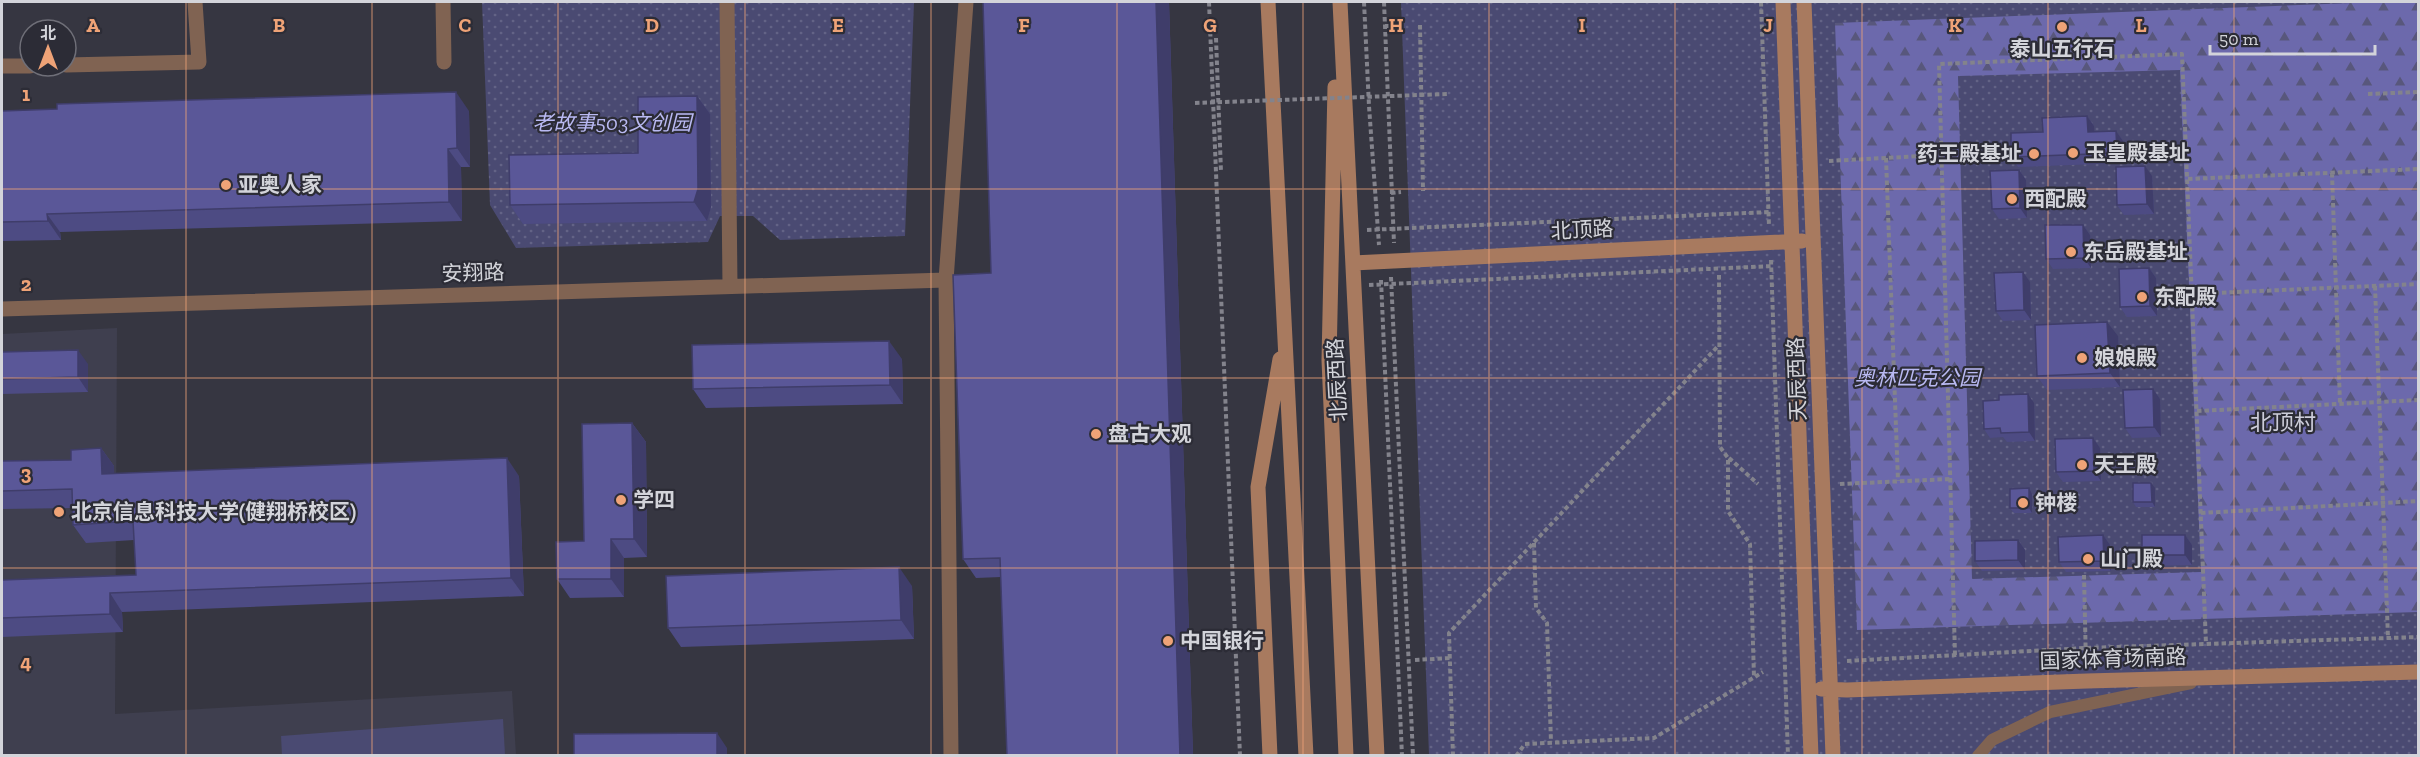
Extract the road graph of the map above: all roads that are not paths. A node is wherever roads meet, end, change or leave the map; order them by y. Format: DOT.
graph roads {
  1 [pos="195,2"];
  2 [pos="443,2"];
  3 [pos="727,2"];
  4 [pos="966,2"];
  5 [pos="1268,2"];
  6 [pos="1338,2"];
  7 [pos="1783,2"];
  8 [pos="1804,2"];
  9 [pos="444,62"];
  10 [pos="78,65"];
  11 [pos="2,66"];
  12 [pos="18,66"];
  13 [pos="1813,240"];
  14 [pos="1792,241"];
  15 [pos="1353,262"];
  16 [pos="946,280"];
  17 [pos="730,286"];
  18 [pos="2,309"];
  19 [pos="1285,330"];
  20 [pos="2418,672"];
  21 [pos="2222,677"];
  22 [pos="1830,689"];
  23 [pos="1809,690"];
  24 [pos="951,756"];
  25 [pos="1270,756"];
  26 [pos="1306,756"];
  27 [pos="1346,756"];
  28 [pos="1377,756"];
  29 [pos="1811,756"];
  30 [pos="1833,756"];
  31 [pos="1978,756"];
  1 -- 10 [label="street"];
  2 -- 9 [label="street"];
  3 -- 17 [label="street"];
  4 -- 16 [label="street"];
  5 -- 19 [label="street"];
  6 -- 15 [label="street, 北辰西路"];
  6 -- 27 [label="street, 北辰西路"];
  7 -- 14 [label="street, 天辰西路"];
  8 -- 13 [label="street, 天辰西路"];
  11 -- 12 [label="street"];
  13 -- 14 [label="street, 北顶路"];
  13 -- 22 [label="street, 天辰西路"];
  14 -- 15 [label="street, 北顶路"];
  14 -- 23 [label="street, 天辰西路"];
  15 -- 28 [label="street, 北辰西路"];
  16 -- 17 [label="street, 安翔路"];
  16 -- 24 [label="street"];
  17 -- 18 [label="street, 安翔路"];
  19 -- 25 [label="street"];
  19 -- 26 [label="street"];
  20 -- 21 [label="street, 国家体育场南路"];
  21 -- 22 [label="street, 国家体育场南路"];
  21 -- 31 [label="lane"];
  22 -- 23 [label="street, 国家体育场南路"];
  22 -- 30 [label="street, 天辰西路"];
  23 -- 29 [label="street, 天辰西路"];
}
